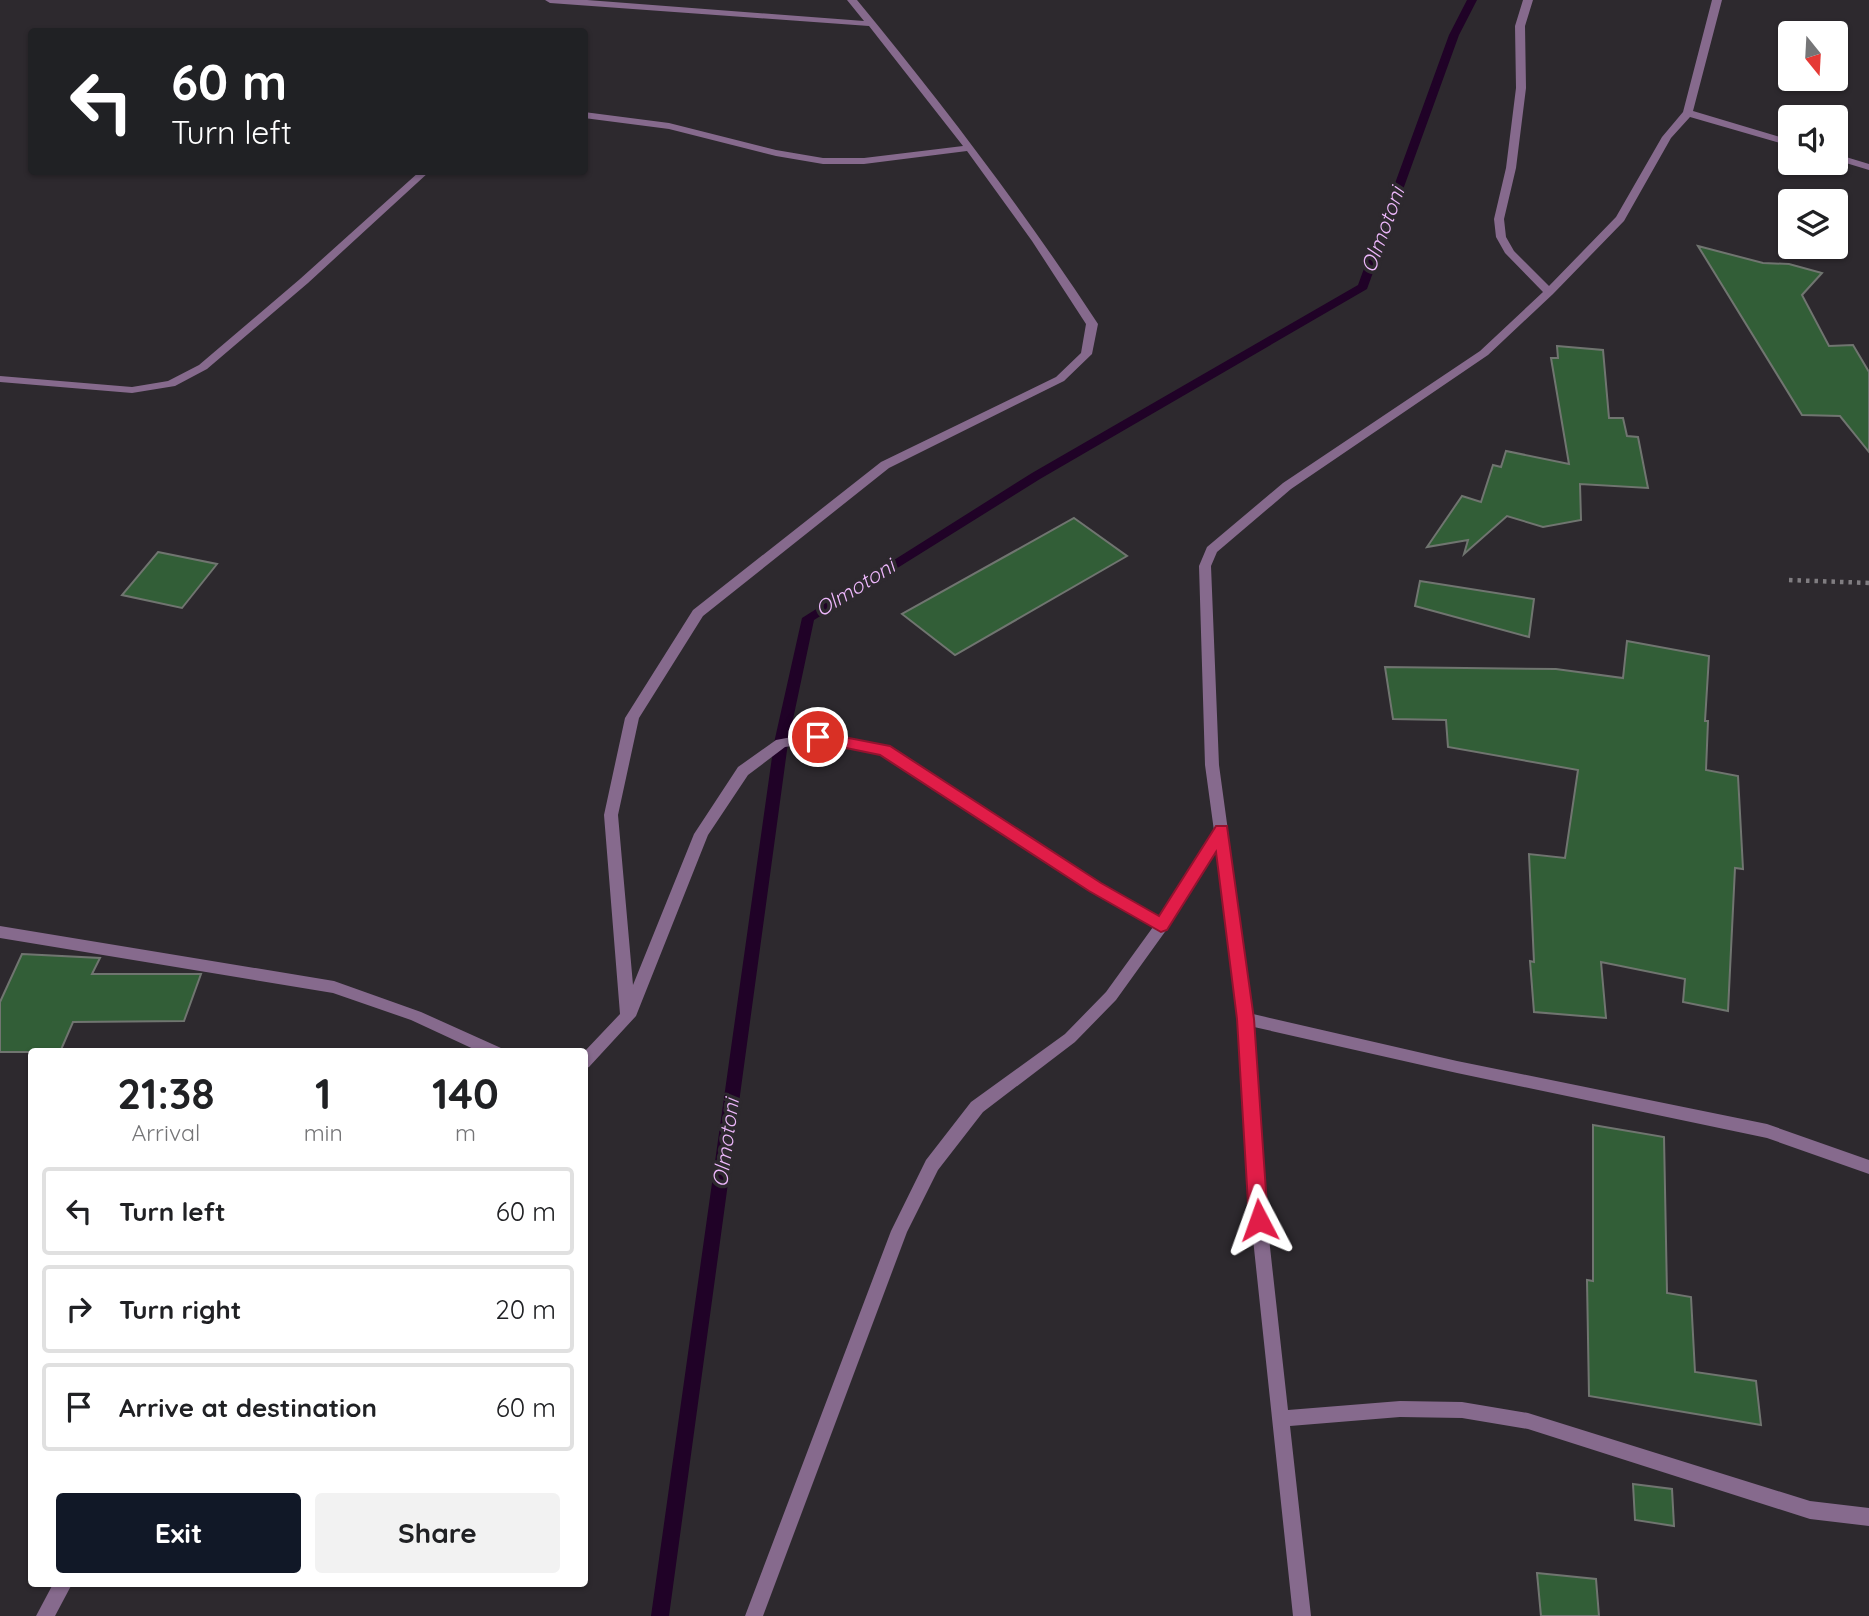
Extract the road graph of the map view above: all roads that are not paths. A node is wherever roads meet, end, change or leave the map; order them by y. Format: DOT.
graph roads {
  1 [pos="550,0"];
  2 [pos="852,0"];
  3 [pos="1528,0"];
  4 [pos="1717,0"];
  5 [pos="873,24"];
  6 [pos="1688,113"];
  7 [pos="588,115"];
  8 [pos="1778,139"];
  9 [pos="969,148"];
  10 [pos="1848,161"];
  11 [pos="1869,167"];
  12 [pos="421,175"];
  13 [pos="1549,292"];
  14 [pos="0,379"];
  15 [pos="1222,830"];
  16 [pos="1161,925"];
  17 [pos="0,932"];
  18 [pos="628,1016"];
  19 [pos="1246,1019"];
  20 [pos="487,1048"];
  21 [pos="588,1059"];
  22 [pos="1869,1167"];
  23 [pos="1281,1419"];
  24 [pos="1869,1517"];
  25 [pos="60,1587"];
  26 [pos="45,1616"];
  27 [pos="754,1616"];
  28 [pos="1302,1616"];
  1 -- 5 [label="street"];
  2 -- 5 [label="street"];
  3 -- 13 [label="street"];
  4 -- 6 [label="street"];
  5 -- 9 [label="street"];
  6 -- 8 [label="street"];
  6 -- 13 [label="street"];
  7 -- 9 [label="street"];
  9 -- 18 [label="street"];
  10 -- 11 [label="street"];
  12 -- 14 [label="street"];
  13 -- 15 [label="street"];
  15 -- 16 [label="street"];
  15 -- 19 [label="street"];
  16 -- 18 [label="street"];
  16 -- 27 [label="street"];
  17 -- 20 [label="street"];
  18 -- 21 [label="street"];
  19 -- 22 [label="street"];
  19 -- 23 [label="street"];
  23 -- 24 [label="street"];
  23 -- 28 [label="street"];
  25 -- 26 [label="street"];
}
